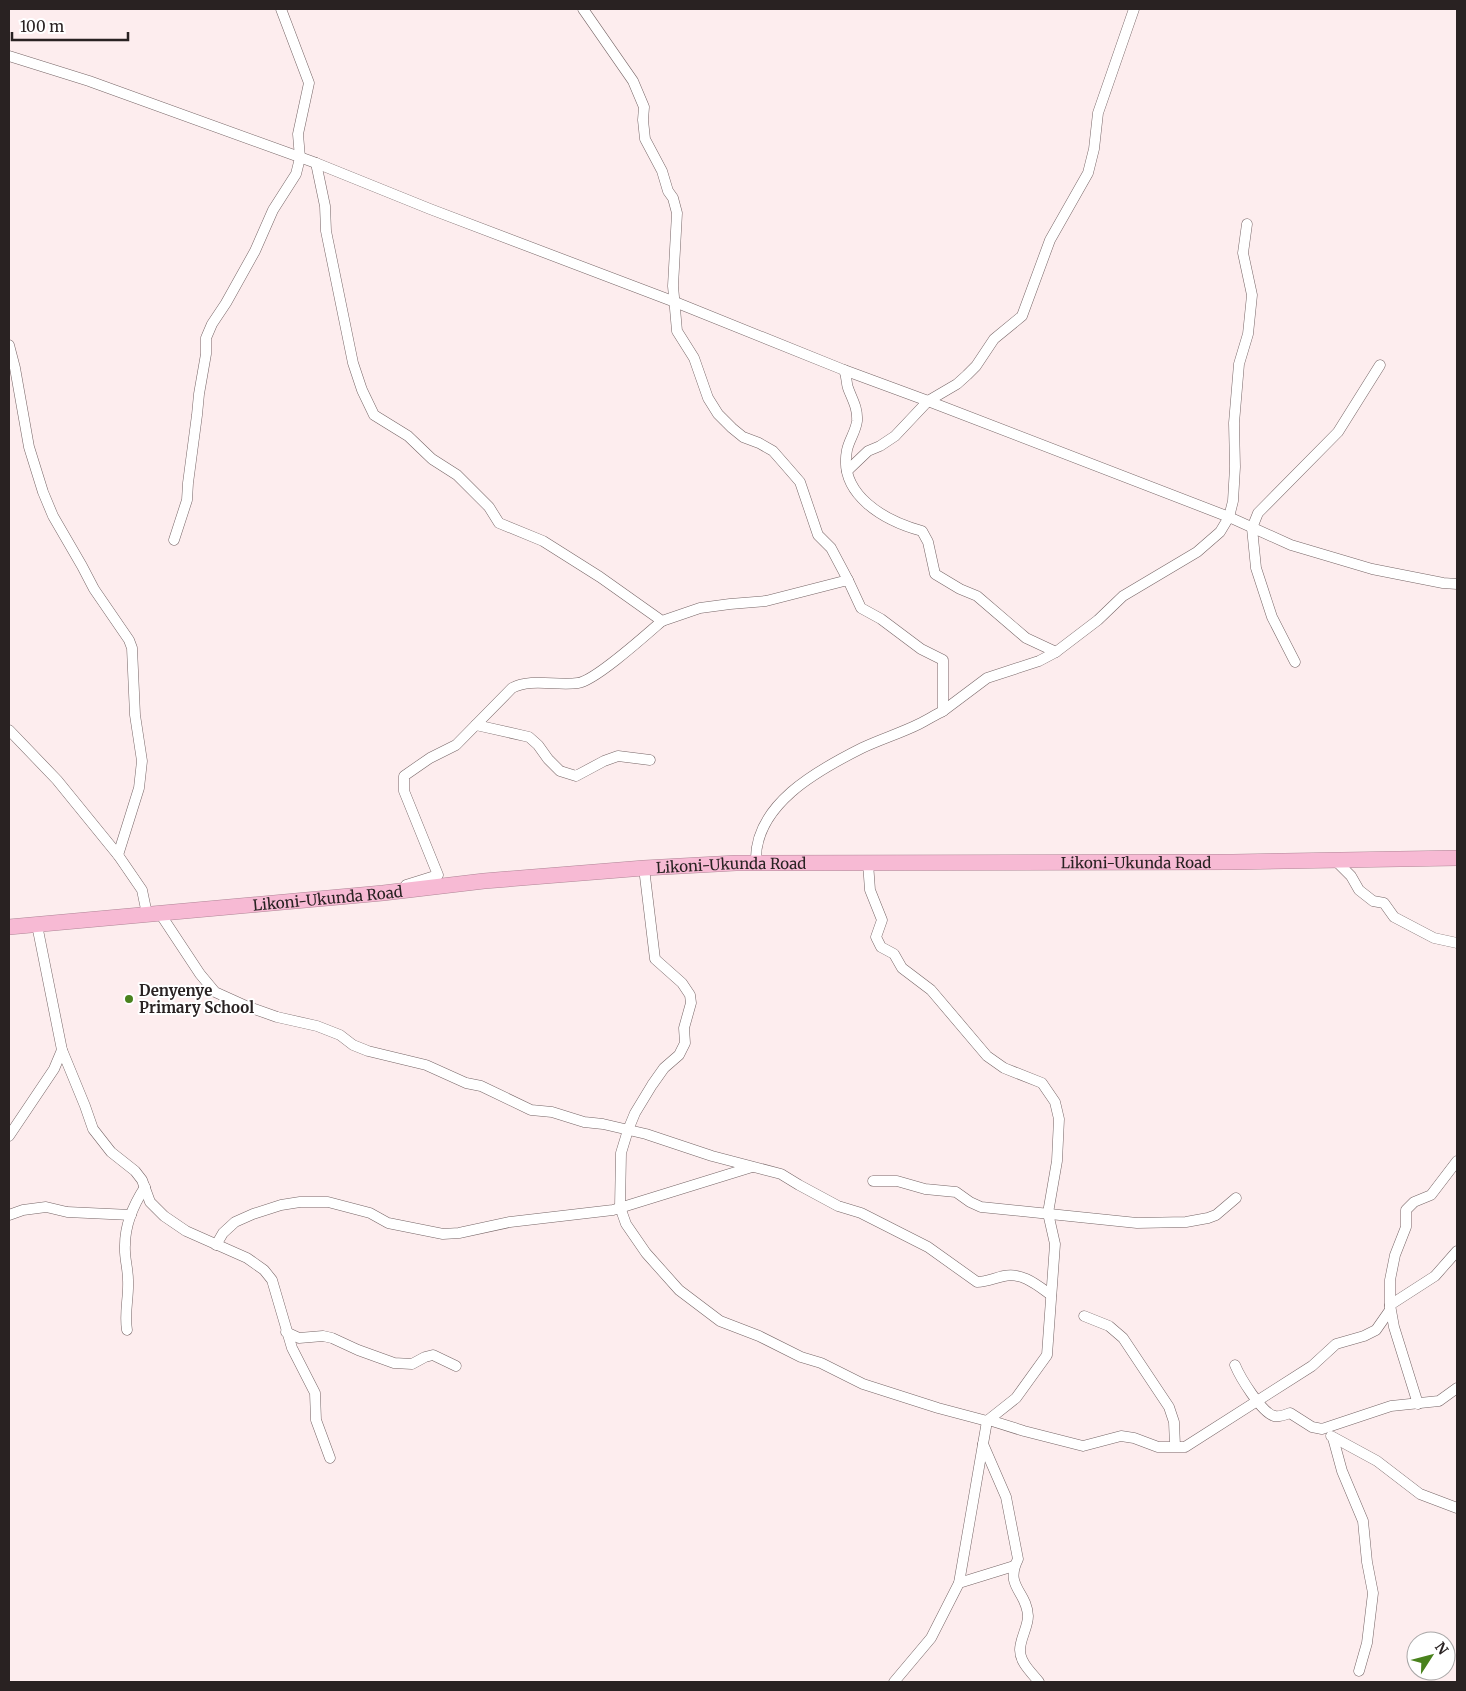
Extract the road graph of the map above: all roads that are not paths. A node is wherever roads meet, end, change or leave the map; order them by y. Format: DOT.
graph roads {
  1 [pos="281,9"];
  2 [pos="583,9"];
  3 [pos="1134,9"];
  4 [pos="9,56"];
  5 [pos="300,158"];
  6 [pos="316,163"];
  7 [pos="1247,224"];
  8 [pos="675,302"];
  9 [pos="9,345"];
  10 [pos="1380,365"];
  11 [pos="844,370"];
  12 [pos="928,401"];
  13 [pos="847,471"];
  14 [pos="1229,517"];
  15 [pos="1252,528"];
  16 [pos="174,540"];
  17 [pos="848,580"];
  18 [pos="1457,584"];
  19 [pos="662,621"];
  20 [pos="1056,652"];
  21 [pos="1295,662"];
  22 [pos="943,711"];
  23 [pos="476,725"];
  24 [pos="9,730"];
  25 [pos="650,760"];
  26 [pos="118,855"];
  27 [pos="1457,858"];
  28 [pos="1335,860"];
  29 [pos="756,863"];
  30 [pos="868,863"];
  31 [pos="644,868"];
  32 [pos="383,893"];
  33 [pos="153,913"];
  34 [pos="37,925"];
  35 [pos="9,927"];
  36 [pos="1457,943"];
  37 [pos="62,1050"];
  38 [pos="628,1130"];
  39 [pos="9,1136"];
  40 [pos="1457,1162"];
  41 [pos="753,1166"];
  42 [pos="873,1181"];
  43 [pos="144,1187"];
  44 [pos="1236,1198"];
  45 [pos="620,1207"];
  46 [pos="1048,1213"];
  47 [pos="9,1214"];
  48 [pos="131,1215"];
  49 [pos="216,1245"];
  50 [pos="1457,1251"];
  51 [pos="1051,1295"];
  52 [pos="1390,1305"];
  53 [pos="1084,1316"];
  54 [pos="127,1330"];
  55 [pos="286,1332"];
  56 [pos="1235,1365"];
  57 [pos="456,1366"];
  58 [pos="1457,1388"];
  59 [pos="1257,1402"];
  60 [pos="1418,1404"];
  61 [pos="988,1420"];
  62 [pos="1322,1429"];
  63 [pos="1333,1438"];
  64 [pos="983,1443"];
  65 [pos="1175,1446"];
  66 [pos="330,1458"];
  67 [pos="1457,1508"];
  68 [pos="1014,1566"];
  69 [pos="959,1583"];
  70 [pos="1359,1671"];
  71 [pos="894,1682"];
  72 [pos="1039,1682"];
  1 -- 5 [label="street"];
  2 -- 8 [label="street"];
  3 -- 12 [label="street"];
  4 -- 5 [label="street"];
  5 -- 6 [label="street"];
  5 -- 16 [label="street"];
  6 -- 8 [label="street"];
  6 -- 19 [label="street"];
  7 -- 14 [label="street"];
  8 -- 11 [label="street"];
  8 -- 17 [label="street"];
  9 -- 26 [label="street"];
  10 -- 15 [label="street"];
  11 -- 12 [label="street"];
  11 -- 13 [label="street"];
  12 -- 13 [label="street"];
  12 -- 14 [label="street"];
  13 -- 20 [label="street"];
  14 -- 15 [label="street"];
  14 -- 20 [label="street"];
  15 -- 18 [label="street"];
  15 -- 21 [label="street"];
  17 -- 19 [label="street"];
  17 -- 22 [label="street"];
  19 -- 23 [label="street"];
  20 -- 22 [label="street"];
  22 -- 29 [label="street"];
  23 -- 25 [label="street"];
  23 -- 32 [label="street"];
  24 -- 26 [label="street"];
  26 -- 33 [label="street"];
  27 -- 28 [label="highway, Likoni-Ukunda Road"];
  28 -- 30 [label="highway, Likoni-Ukunda Road"];
  28 -- 36 [label="street"];
  29 -- 30 [label="highway, Likoni-Ukunda Road"];
  29 -- 31 [label="highway, Likoni-Ukunda Road"];
  30 -- 46 [label="street"];
  31 -- 32 [label="highway, Likoni-Ukunda Road"];
  31 -- 38 [label="street"];
  32 -- 33 [label="highway, Likoni-Ukunda Road"];
  33 -- 34 [label="highway, Likoni-Ukunda Road"];
  33 -- 38 [label="street"];
  34 -- 35 [label="highway, Likoni-Ukunda Road"];
  34 -- 37 [label="street"];
  37 -- 39 [label="street"];
  37 -- 43 [label="street"];
  38 -- 41 [label="street"];
  38 -- 45 [label="street"];
  40 -- 52 [label="street"];
  41 -- 45 [label="street"];
  41 -- 51 [label="street"];
  42 -- 46 [label="street"];
  43 -- 48 [label="street"];
  43 -- 49 [label="street"];
  44 -- 46 [label="street"];
  45 -- 49 [label="street"];
  45 -- 61 [label="street"];
  46 -- 51 [label="street"];
  47 -- 48 [label="street"];
  48 -- 54 [label="street"];
  49 -- 55 [label="street"];
  50 -- 52 [label="street"];
  51 -- 61 [label="street"];
  52 -- 59 [label="street"];
  52 -- 60 [label="street"];
  53 -- 65 [label="street"];
  55 -- 57 [label="street"];
  55 -- 66 [label="street"];
  56 -- 59 [label="street"];
  58 -- 60 [label="street"];
  59 -- 62 [label="street"];
  59 -- 65 [label="street"];
  60 -- 62 [label="street"];
  61 -- 64 [label="street"];
  61 -- 65 [label="street"];
  62 -- 63 [label="street"];
  63 -- 67 [label="street"];
  63 -- 70 [label="street"];
  64 -- 68 [label="street"];
  64 -- 69 [label="street"];
  68 -- 69 [label="street"];
  68 -- 72 [label="street"];
  69 -- 71 [label="street"];
}
